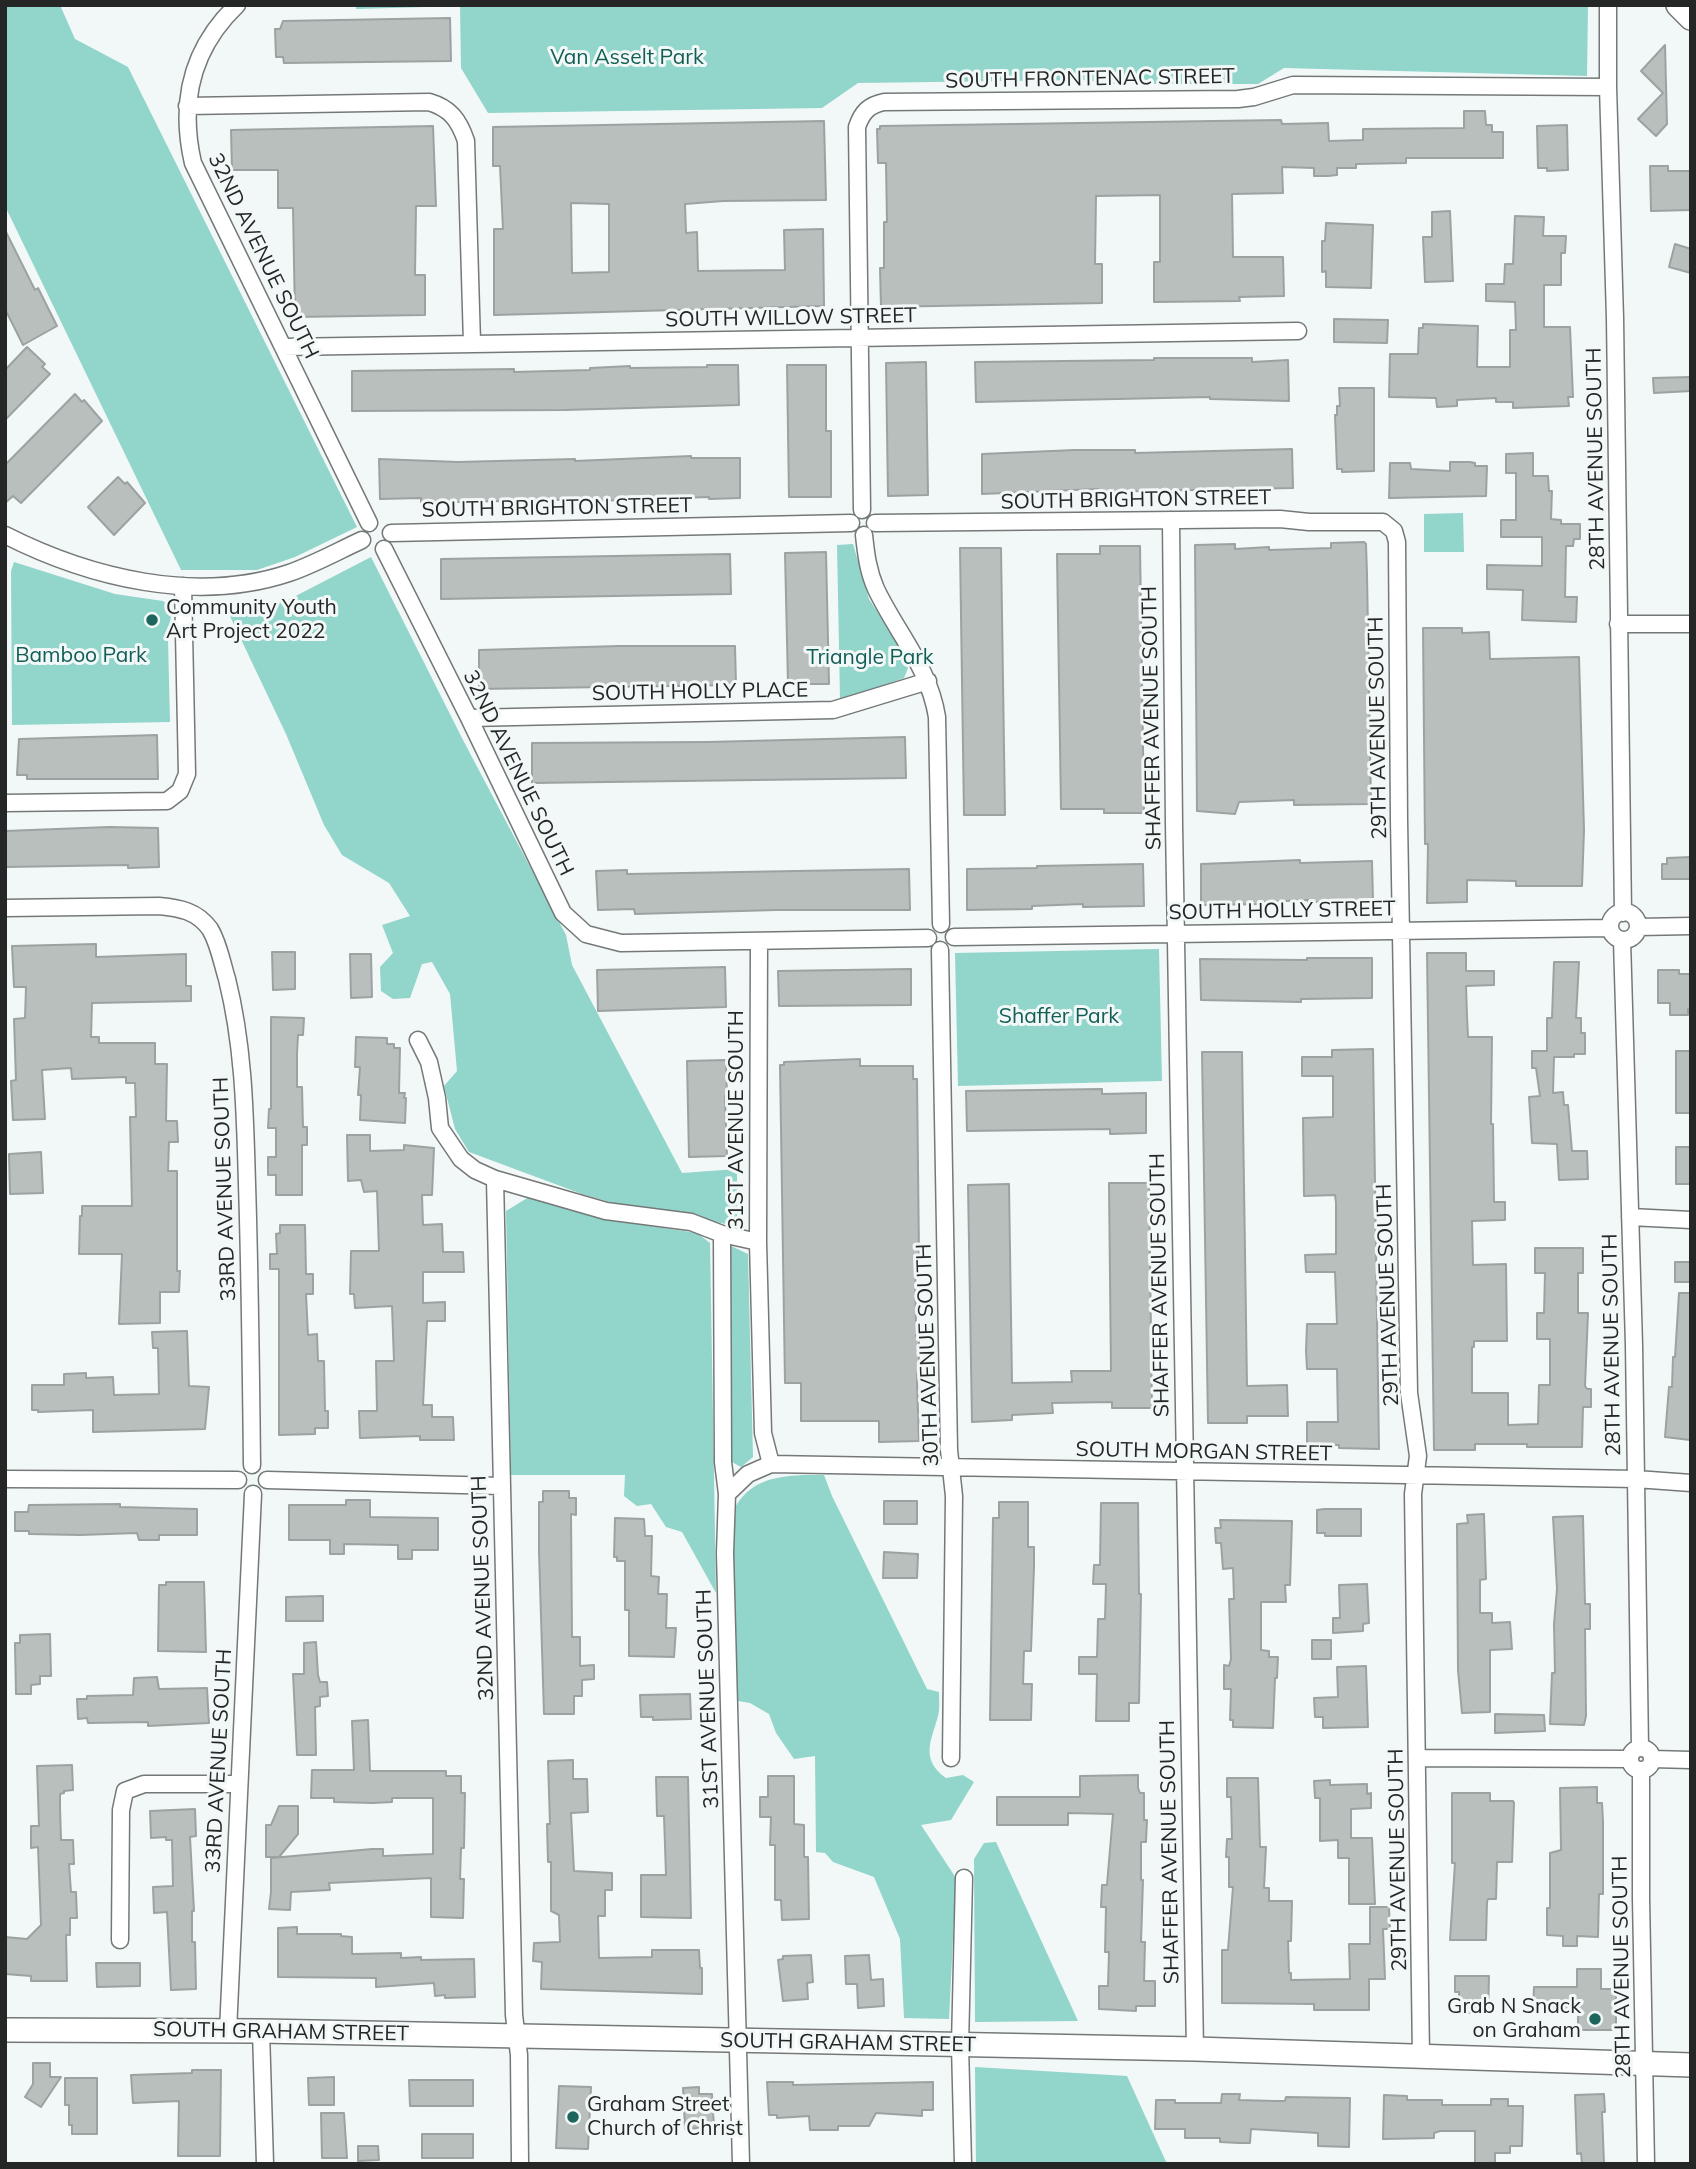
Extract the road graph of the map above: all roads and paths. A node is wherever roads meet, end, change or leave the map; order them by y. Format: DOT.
graph roads {
  1 [pos="237,5"];
  2 [pos="1608,5"];
  3 [pos="1678,5"];
  4 [pos="1691,18"];
  5 [pos="1608,87"];
  6 [pos="187,106"];
  7 [pos="1298,331"];
  8 [pos="859,338"];
  9 [pos="472,343"];
  10 [pos="283,346"];
  11 [pos="862,510"];
  12 [pos="1171,520"];
  13 [pos="369,523"];
  14 [pos="850,523"];
  15 [pos="870,529"];
  16 [pos="1394,531"];
  17 [pos="391,533"];
  18 [pos="5,535"];
  19 [pos="362,540"];
  20 [pos="384,549"];
  21 [pos="183,586"];
  22 [pos="1618,624"];
  23 [pos="1691,624"];
  24 [pos="928,681"];
  25 [pos="469,718"];
  26 [pos="5,803"];
  27 [pos="5,908"];
  28 [pos="1623,912"];
  29 [pos="941,924"];
  30 [pos="1691,926"];
  31 [pos="1638,927"];
  32 [pos="1610,928"];
  33 [pos="1402,930"];
  34 [pos="1176,934"];
  35 [pos="954,937"];
  36 [pos="928,938"];
  37 [pos="1622,940"];
  38 [pos="759,942"];
  39 [pos="940,950"];
  40 [pos="418,1040"];
  41 [pos="495,1179"];
  42 [pos="1630,1217"];
  43 [pos="1691,1220"];
  44 [pos="722,1234"];
  45 [pos="758,1242"];
  46 [pos="771,1464"];
  47 [pos="252,1465"];
  48 [pos="951,1469"];
  49 [pos="1184,1472"];
  50 [pos="1415,1476"];
  51 [pos="5,1479"];
  52 [pos="1636,1479"];
  53 [pos="238,1480"];
  54 [pos="267,1480"];
  55 [pos="1691,1483"];
  56 [pos="501,1486"];
  57 [pos="253,1494"];
  58 [pos="727,1494"];
  59 [pos="951,1758"];
  60 [pos="1418,1758"];
  61 [pos="1641,1759"];
  62 [pos="1691,1760"];
  63 [pos="238,1784"];
  64 [pos="964,1878"];
  65 [pos="120,1940"];
  66 [pos="5,2030"];
  67 [pos="228,2031"];
  68 [pos="261,2031"];
  69 [pos="516,2035"];
  70 [pos="738,2040"];
  71 [pos="960,2045"];
  72 [pos="1195,2049"];
  73 [pos="1421,2057"];
  74 [pos="1645,2064"];
  75 [pos="1691,2065"];
  76 [pos="265,2164"];
  77 [pos="520,2164"];
  78 [pos="741,2164"];
  79 [pos="963,2164"];
  80 [pos="1646,2164"];
  1 -- 6 [label="street, 32ND AVENUE SOUTH"];
  2 -- 5 [label="street, 28TH AVENUE SOUTH"];
  3 -- 4 [label="street"];
  5 -- 8 [label="street, SOUTH FRONTENAC STREET"];
  5 -- 22 [label="street, 28TH AVENUE SOUTH"];
  6 -- 9 [label="street"];
  6 -- 10 [label="street, 32ND AVENUE SOUTH"];
  7 -- 8 [label="street, SOUTH WILLOW STREET"];
  8 -- 9 [label="street, SOUTH WILLOW STREET"];
  8 -- 11 [label="street"];
  9 -- 10 [label="street, SOUTH WILLOW STREET"];
  10 -- 13 [label="street, 32ND AVENUE SOUTH"];
  11 -- 14 [label="street"];
  11 -- 15 [label="street"];
  12 -- 15 [label="street, SOUTH BRIGHTON STREET"];
  12 -- 16 [label="street, SOUTH BRIGHTON STREET"];
  12 -- 34 [label="street, SHAFFER AVENUE SOUTH"];
  13 -- 17 [label="street"];
  13 -- 19 [label="street"];
  14 -- 15 [label="street"];
  14 -- 17 [label="street, SOUTH BRIGHTON STREET"];
  15 -- 24 [label="street"];
  16 -- 33 [label="street, 29TH AVENUE SOUTH"];
  17 -- 20 [label="street"];
  18 -- 21 [label="street"];
  19 -- 20 [label="street"];
  19 -- 21 [label="street"];
  20 -- 25 [label="street, 32ND AVENUE SOUTH"];
  21 -- 26 [label="street"];
  22 -- 23 [label="street"];
  22 -- 28 [label="street, 28TH AVENUE SOUTH"];
  24 -- 25 [label="street, SOUTH HOLLY PLACE"];
  24 -- 29 [label="street"];
  25 -- 38 [label="street, 32ND AVENUE SOUTH"];
  27 -- 47 [label="street, 33RD AVENUE SOUTH"];
  28 -- 31 [label="street"];
  28 -- 32 [label="street"];
  29 -- 35 [label="street"];
  29 -- 36 [label="street"];
  30 -- 31 [label="street"];
  31 -- 37 [label="street"];
  32 -- 33 [label="street, SOUTH HOLLY STREET"];
  32 -- 37 [label="street"];
  33 -- 34 [label="street, SOUTH HOLLY STREET"];
  33 -- 50 [label="street, 29TH AVENUE SOUTH"];
  34 -- 35 [label="street, SOUTH HOLLY STREET"];
  34 -- 49 [label="street, SHAFFER AVENUE SOUTH"];
  35 -- 39 [label="street"];
  36 -- 38 [label="street"];
  36 -- 39 [label="street"];
  37 -- 42 [label="street, 28TH AVENUE SOUTH"];
  38 -- 45 [label="street, 31ST AVENUE SOUTH"];
  39 -- 48 [label="street, 30TH AVENUE SOUTH"];
  40 -- 41 [label="street"];
  41 -- 44 [label="street"];
  41 -- 56 [label="street, 32ND AVENUE SOUTH"];
  42 -- 43 [label="street"];
  42 -- 52 [label="street, 28TH AVENUE SOUTH"];
  44 -- 45 [label="street"];
  44 -- 58 [label="street, 31ST AVENUE SOUTH"];
  45 -- 46 [label="street, 31ST AVENUE SOUTH"];
  46 -- 48 [label="street, SOUTH MORGAN STREET"];
  46 -- 58 [label="street"];
  47 -- 53 [label="street"];
  47 -- 54 [label="street"];
  48 -- 49 [label="street, SOUTH MORGAN STREET"];
  48 -- 59 [label="street, 30TH AVENUE SOUTH"];
  49 -- 50 [label="street, SOUTH MORGAN STREET"];
  49 -- 72 [label="street, SHAFFER AVENUE SOUTH"];
  50 -- 52 [label="street, SOUTH MORGAN STREET"];
  50 -- 60 [label="street, 29TH AVENUE SOUTH"];
  51 -- 53 [label="street"];
  52 -- 55 [label="street, SOUTH MORGAN STREET"];
  52 -- 61 [label="street, 28TH AVENUE SOUTH"];
  53 -- 57 [label="street"];
  54 -- 56 [label="street"];
  54 -- 57 [label="street"];
  56 -- 69 [label="street, 32ND AVENUE SOUTH"];
  57 -- 63 [label="street, 33RD AVENUE SOUTH"];
  58 -- 70 [label="street, 31ST AVENUE SOUTH"];
  60 -- 61 [label="street"];
  60 -- 73 [label="street, 29TH AVENUE SOUTH"];
  61 -- 62 [label="street"];
  61 -- 74 [label="street, 28TH AVENUE SOUTH"];
  63 -- 65 [label="street"];
  63 -- 67 [label="street, 33RD AVENUE SOUTH"];
  64 -- 71 [label="street"];
  66 -- 67 [label="street, SOUTH GRAHAM STREET"];
  67 -- 68 [label="street, SOUTH GRAHAM STREET"];
  68 -- 69 [label="street, SOUTH GRAHAM STREET"];
  68 -- 76 [label="street"];
  69 -- 70 [label="street, SOUTH GRAHAM STREET"];
  69 -- 77 [label="street, 32ND AVENUE SOUTH"];
  70 -- 71 [label="street, SOUTH GRAHAM STREET"];
  70 -- 78 [label="street, 31ST AVENUE SOUTH"];
  71 -- 72 [label="street, SOUTH GRAHAM STREET"];
  71 -- 79 [label="street"];
  72 -- 73 [label="street, SOUTH GRAHAM STREET"];
  73 -- 74 [label="street, SOUTH GRAHAM STREET"];
  74 -- 75 [label="street, SOUTH GRAHAM STREET"];
  74 -- 80 [label="street, 28TH AVENUE SOUTH"];
}
